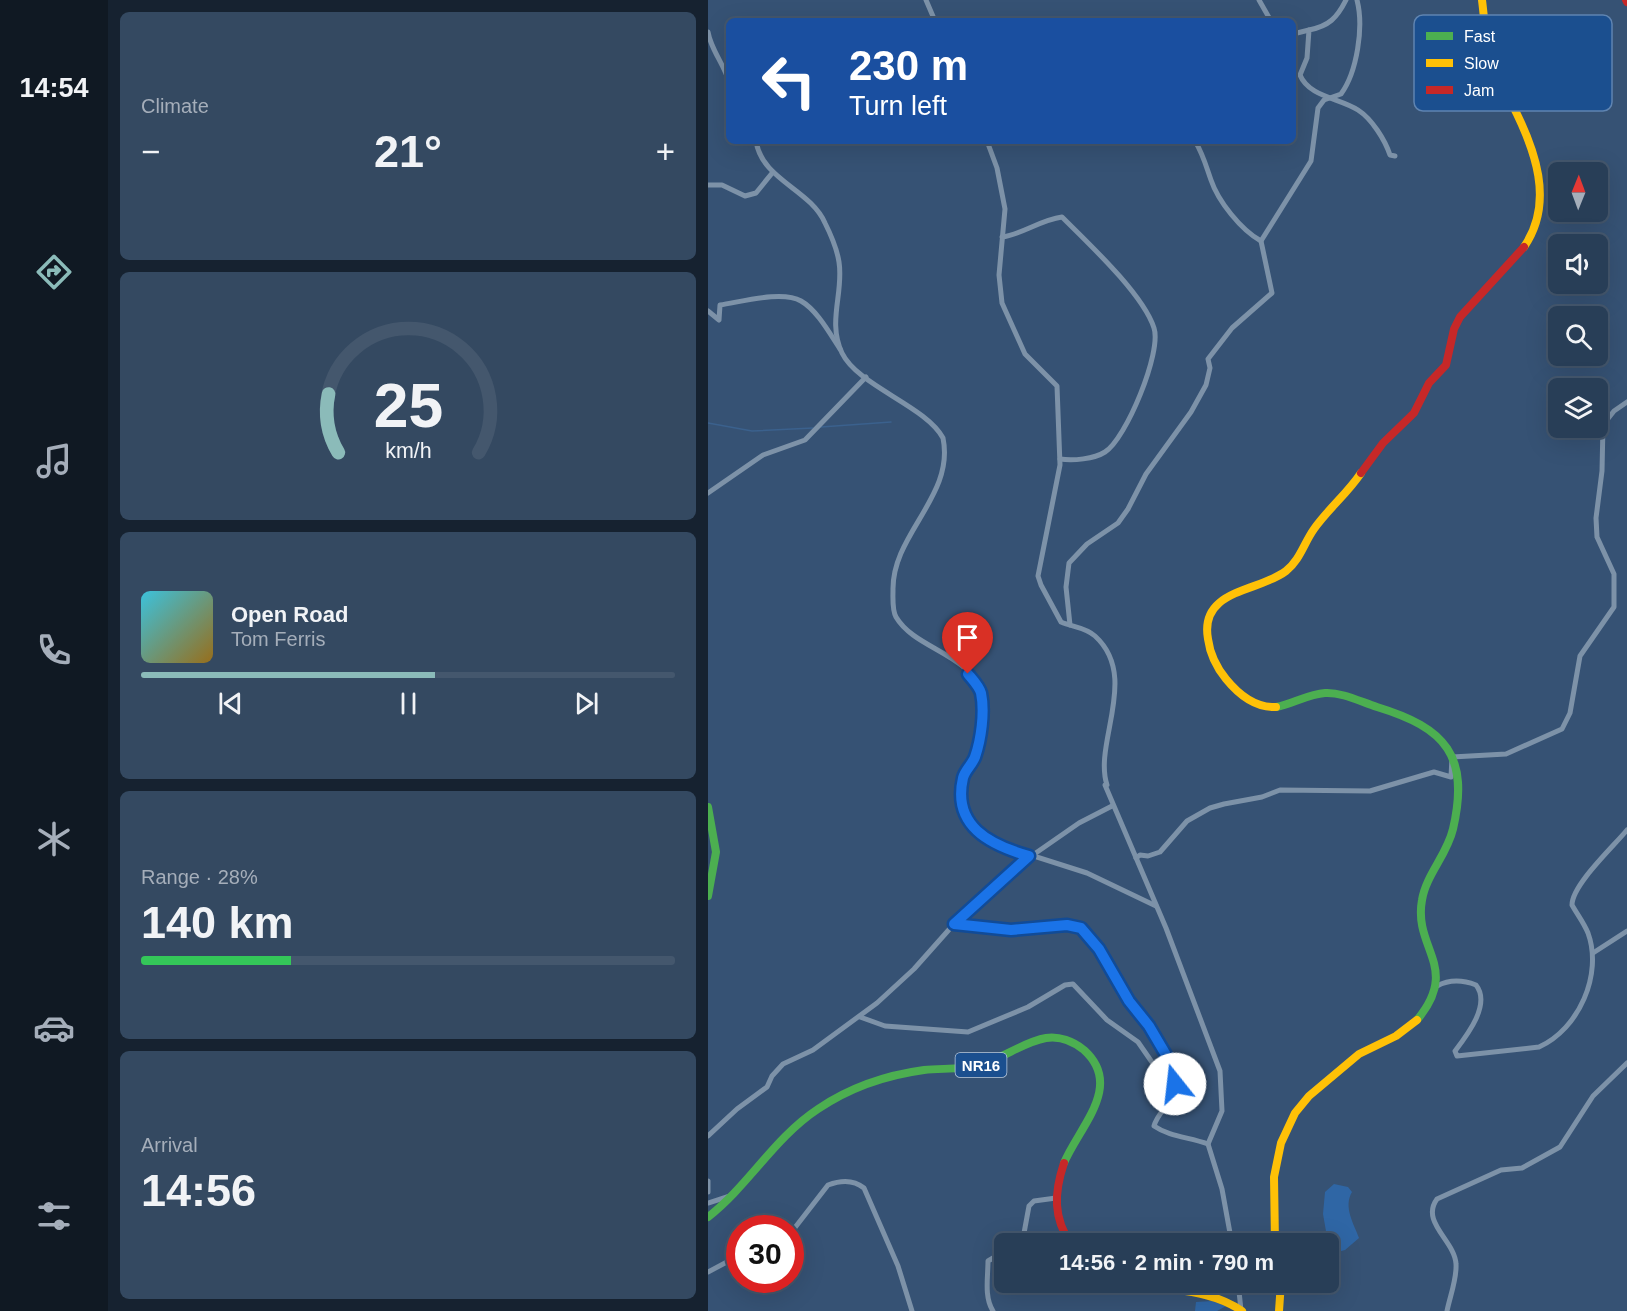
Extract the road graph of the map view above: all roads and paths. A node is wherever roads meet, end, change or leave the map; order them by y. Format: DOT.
graph roads {
  1 [pos="926,0"];
  2 [pos="1259,0"];
  3 [pos="1346,0"];
  4 [pos="1357,0"];
  5 [pos="1482,0"];
  6 [pos="1484,15"];
  7 [pos="934,18"];
  8 [pos="1269,18"];
  9 [pos="1309,30"];
  10 [pos="708,32"];
  11 [pos="1296,33"];
  12 [pos="726,74"];
  13 [pos="1330,97"];
  14 [pos="1515,111"];
  15 [pos="757,144"];
  16 [pos="988,144"];
  17 [pos="1197,144"];
  18 [pos="1395,156"];
  19 [pos="773,172"];
  20 [pos="708,184"];
  21 [pos="1002,237"];
  22 [pos="1261,241"];
  23 [pos="708,310"];
  24 [pos="842,353"];
  25 [pos="866,377"];
  26 [pos="1627,402"];
  27 [pos="1060,459"];
  28 [pos="708,493"];
  29 [pos="1070,625"];
  30 [pos="1455,757"];
  31 [pos="1112,806"];
  32 [pos="708,807"];
  33 [pos="1627,830"];
  34 [pos="1029,856"];
  35 [pos="1136,858"];
  36 [pos="708,896"];
  37 [pos="1156,906"];
  38 [pos="954,924"];
  39 [pos="1627,931"];
  40 [pos="1593,953"];
  41 [pos="1437,986"];
  42 [pos="860,1017"];
  43 [pos="1627,1063"];
  44 [pos="1174,1094"];
  45 [pos="708,1136"];
  46 [pos="1208,1144"];
  47 [pos="708,1181"];
  48 [pos="708,1192"];
  49 [pos="735,1194"];
  50 [pos="1056,1198"];
  51 [pos="708,1203"];
  52 [pos="804,1216"];
  53 [pos="708,1217"];
  54 [pos="1024,1233"];
  55 [pos="1064,1233"];
  56 [pos="1230,1233"];
  57 [pos="1274,1233"];
  58 [pos="994,1259"];
  59 [pos="726,1262"];
  60 [pos="708,1272"];
  61 [pos="1210,1293"];
  62 [pos="1240,1293"];
  63 [pos="1280,1293"];
  64 [pos="1242,1310"];
  65 [pos="912,1311"];
  66 [pos="993,1311"];
  67 [pos="1279,1311"];
  68 [pos="1447,1311"];
  1 -- 7 [label="street"];
  2 -- 8 [label="street"];
  3 -- 9 [label="street"];
  4 -- 13 [label="street"];
  5 -- 6 [label="main road"];
  9 -- 11 [label="street"];
  9 -- 13 [label="street"];
  10 -- 12 [label="street"];
  13 -- 18 [label="street"];
  13 -- 22 [label="street"];
  14 -- 30 [label="main road"];
  15 -- 19 [label="street"];
  16 -- 21 [label="street"];
  17 -- 22 [label="street"];
  19 -- 20 [label="street"];
  19 -- 24 [label="street"];
  21 -- 27 [label="street"];
  21 -- 27 [label="street"];
  22 -- 29 [label="street"];
  23 -- 24 [label="street"];
  24 -- 25 [label="street"];
  25 -- 28 [label="street"];
  25 -- 34 [label="street"];
  26 -- 30 [label="street"];
  27 -- 29 [label="street"];
  29 -- 31 [label="street"];
  30 -- 35 [label="street"];
  30 -- 41 [label="main road"];
  31 -- 34 [label="street"];
  31 -- 35 [label="street"];
  32 -- 36 [label="main road"];
  33 -- 40 [label="street"];
  34 -- 37 [label="street"];
  34 -- 38 [label="street"];
  35 -- 37 [label="street"];
  37 -- 46 [label="street"];
  38 -- 42 [label="street"];
  38 -- 44 [label="street"];
  39 -- 40 [label="street"];
  40 -- 41 [label="street"];
  41 -- 57 [label="main road"];
  42 -- 44 [label="street"];
  42 -- 45 [label="street"];
  43 -- 68 [label="street"];
  44 -- 46 [label="street"];
  46 -- 56 [label="street"];
  47 -- 48 [label="street"];
  49 -- 50 [label="main road, NR16"];
  49 -- 51 [label="street"];
  49 -- 53 [label="main road, NR16"];
  50 -- 54 [label="street"];
  50 -- 55 [label="main road, NR16"];
  52 -- 65 [label="street"];
  58 -- 66 [label="street"];
  59 -- 60 [label="street"];
  61 -- 64 [label="main road"];
  62 -- 64 [label="street"];
  63 -- 67 [label="main road"];
}
